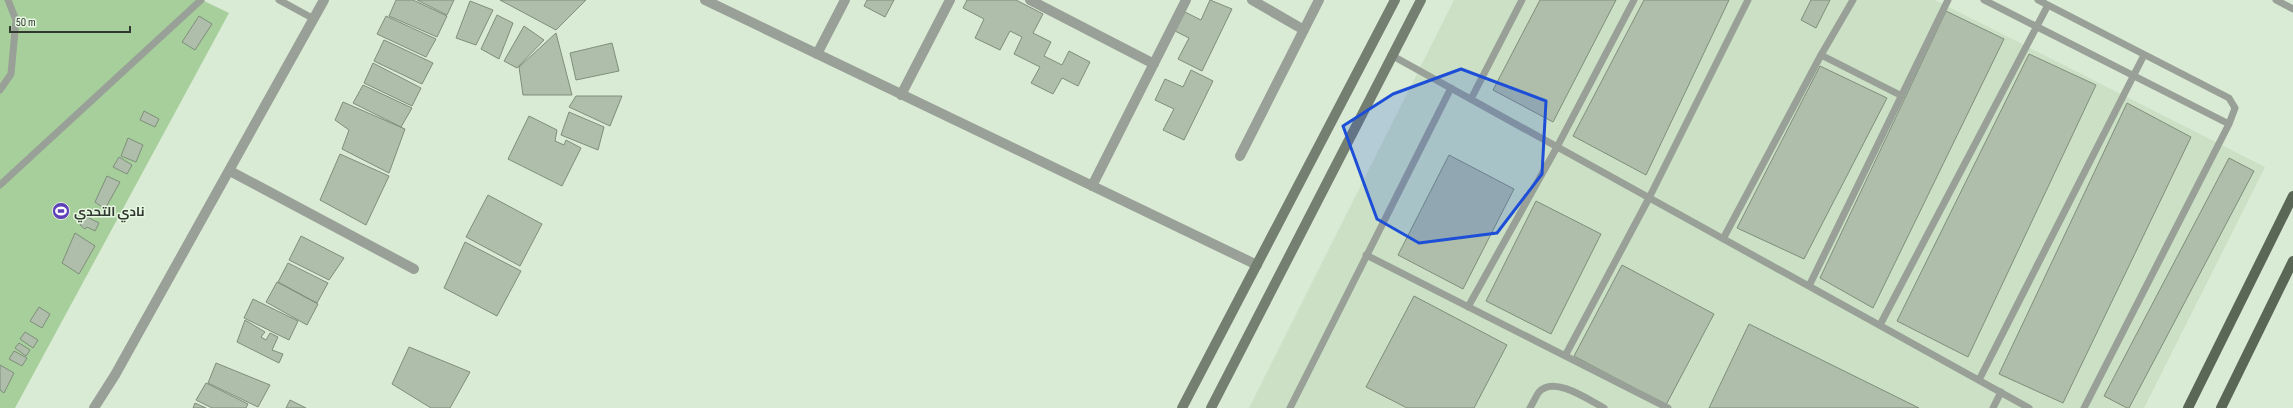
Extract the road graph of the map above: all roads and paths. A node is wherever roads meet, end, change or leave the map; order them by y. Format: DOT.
graph roads {
  1 [pos="8,0"];
  2 [pos="201,0"];
  3 [pos="279,0"];
  4 [pos="324,0"];
  5 [pos="705,0"];
  6 [pos="845,0"];
  7 [pos="950,0"];
  8 [pos="1030,0"];
  9 [pos="1186,0"];
  10 [pos="1252,0"];
  11 [pos="1319,0"];
  12 [pos="1395,0"];
  13 [pos="1421,0"];
  14 [pos="1522,0"];
  15 [pos="1634,0"];
  16 [pos="1748,0"];
  17 [pos="1853,0"];
  18 [pos="1948,0"];
  19 [pos="1984,0"];
  20 [pos="2038,0"];
  21 [pos="2276,0"];
  22 [pos="2048,5"];
  23 [pos="2293,9"];
  24 [pos="314,19"];
  25 [pos="2036,26"];
  26 [pos="1304,30"];
  27 [pos="817,54"];
  28 [pos="2144,54"];
  29 [pos="1391,55"];
  30 [pos="1821,55"];
  31 [pos="1154,64"];
  32 [pos="2133,75"];
  33 [pos="1451,88"];
  34 [pos="0,90"];
  35 [pos="901,94"];
  36 [pos="1902,96"];
  37 [pos="1471,99"];
  38 [pos="2230,124"];
  39 [pos="1557,147"];
  40 [pos="1240,156"];
  41 [pos="230,170"];
  42 [pos="0,185"];
  43 [pos="1092,186"];
  44 [pos="2293,196"];
  45 [pos="1649,198"];
  46 [pos="1723,239"];
  47 [pos="1366,255"];
  48 [pos="2293,261"];
  49 [pos="1257,265"];
  50 [pos="414,269"];
  51 [pos="1809,286"];
  52 [pos="1468,307"];
  53 [pos="1880,325"];
  54 [pos="1565,356"];
  55 [pos="1979,380"];
  56 [pos="2001,392"];
  57 [pos="94,408"];
  58 [pos="1182,408"];
  59 [pos="1211,408"];
  60 [pos="1290,408"];
  61 [pos="1530,408"];
  62 [pos="1604,408"];
  63 [pos="1668,408"];
  64 [pos="1993,408"];
  65 [pos="2029,408"];
  66 [pos="2084,408"];
  67 [pos="2188,408"];
  68 [pos="2221,408"];
  1 -- 34 [label="lane"];
  2 -- 42 [label="lane"];
  3 -- 24 [label="lane"];
  4 -- 24 [label="street"];
  5 -- 27 [label="street"];
  6 -- 27 [label="street"];
  7 -- 35 [label="street"];
  8 -- 31 [label="street"];
  9 -- 31 [label="street"];
  10 -- 26 [label="street"];
  11 -- 26 [label="street"];
  12 -- 49 [label="main road"];
  13 -- 29 [label="main road"];
  14 -- 37 [label="lane"];
  15 -- 39 [label="lane"];
  16 -- 45 [label="lane"];
  17 -- 30 [label="lane"];
  18 -- 36 [label="lane"];
  19 -- 25 [label="lane"];
  20 -- 22 [label="lane"];
  21 -- 23 [label="lane"];
  22 -- 25 [label="lane"];
  22 -- 28 [label="lane"];
  24 -- 41 [label="street"];
  25 -- 32 [label="lane"];
  25 -- 53 [label="lane"];
  26 -- 40 [label="street"];
  27 -- 35 [label="street"];
  28 -- 32 [label="lane"];
  28 -- 38 [label="lane"];
  29 -- 33 [label="lane"];
  29 -- 59 [label="main road"];
  30 -- 36 [label="lane"];
  30 -- 46 [label="lane"];
  31 -- 43 [label="street"];
  32 -- 38 [label="lane"];
  32 -- 55 [label="lane"];
  33 -- 37 [label="lane"];
  33 -- 47 [label="lane"];
  35 -- 43 [label="street"];
  36 -- 51 [label="lane"];
  37 -- 39 [label="lane"];
  38 -- 66 [label="lane"];
  39 -- 45 [label="lane"];
  39 -- 52 [label="lane"];
  41 -- 50 [label="street"];
  41 -- 57 [label="street"];
  43 -- 49 [label="street"];
  44 -- 67 [label="main road"];
  45 -- 46 [label="lane"];
  45 -- 54 [label="lane"];
  46 -- 51 [label="lane"];
  47 -- 52 [label="lane"];
  47 -- 60 [label="lane"];
  48 -- 68 [label="main road"];
  49 -- 58 [label="main road"];
  51 -- 53 [label="lane"];
  52 -- 54 [label="lane"];
  53 -- 55 [label="lane"];
  54 -- 63 [label="lane"];
  55 -- 56 [label="lane"];
  56 -- 64 [label="lane"];
  56 -- 65 [label="lane"];
  61 -- 62 [label="lane"];
}
